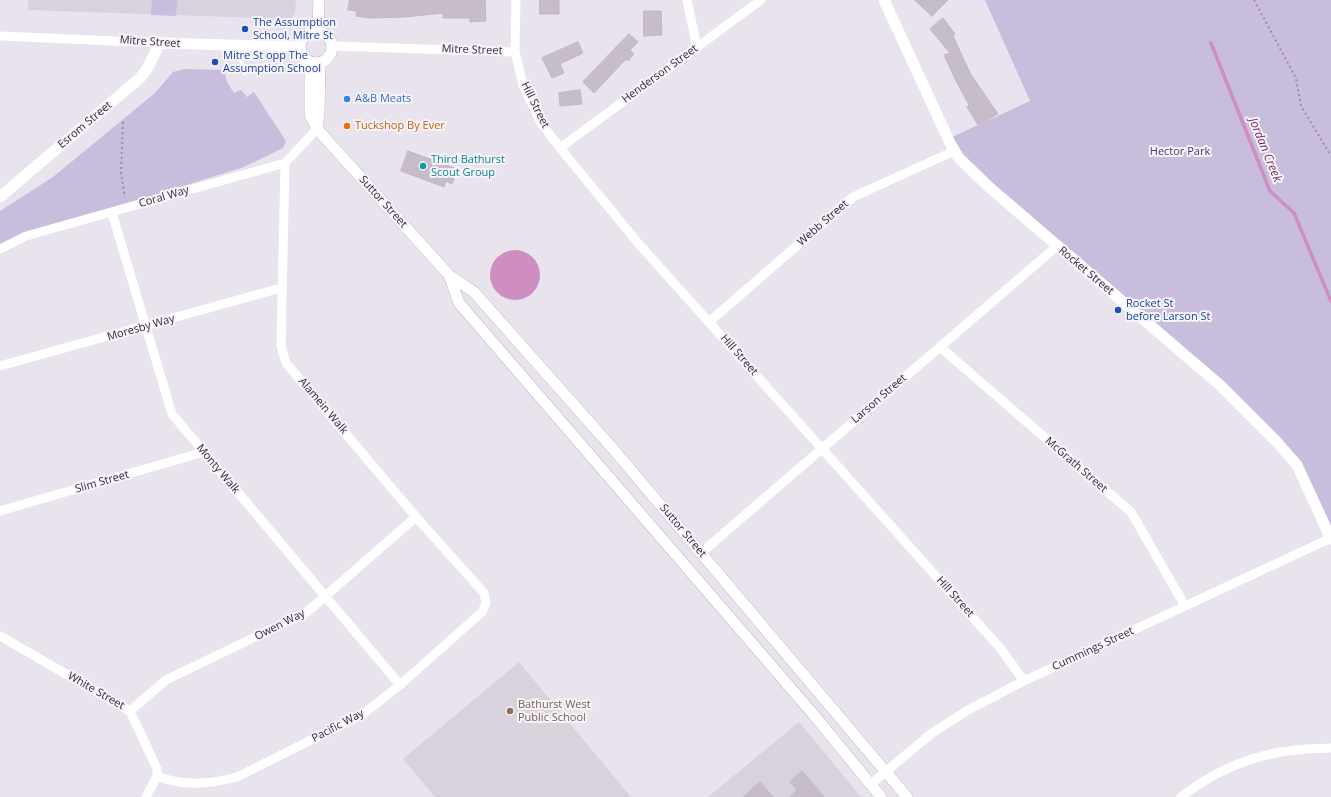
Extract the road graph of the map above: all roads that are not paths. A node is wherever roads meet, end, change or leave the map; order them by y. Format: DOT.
graph roads {
  1 [pos="319,0"];
  2 [pos="516,0"];
  3 [pos="687,0"];
  4 [pos="761,0"];
  5 [pos="884,0"];
  6 [pos="318,31"];
  7 [pos="0,36"];
  8 [pos="160,43"];
  9 [pos="237,46"];
  10 [pos="332,46"];
  11 [pos="299,47"];
  12 [pos="697,47"];
  13 [pos="515,52"];
  14 [pos="315,63"];
  15 [pos="244,73"];
  16 [pos="317,128"];
  17 [pos="560,148"];
  18 [pos="954,151"];
  19 [pos="285,163"];
  20 [pos="0,198"];
  21 [pos="112,212"];
  22 [pos="1057,246"];
  23 [pos="0,249"];
  24 [pos="449,275"];
  25 [pos="281,288"];
  26 [pos="709,322"];
  27 [pos="146,327"];
  28 [pos="940,346"];
  29 [pos="0,366"];
  30 [pos="822,449"];
  31 [pos="204,452"];
  32 [pos="0,512"];
  33 [pos="416,517"];
  34 [pos="1331,538"];
  35 [pos="701,553"];
  36 [pos="325,596"];
  37 [pos="486,603"];
  38 [pos="1185,606"];
  39 [pos="0,636"];
  40 [pos="1024,681"];
  41 [pos="400,685"];
  42 [pos="130,711"];
  43 [pos="1331,748"];
  44 [pos="886,772"];
  45 [pos="157,776"];
  46 [pos="871,784"];
  47 [pos="146,797"];
  48 [pos="881,797"];
  49 [pos="907,797"];
  50 [pos="1181,797"];
  1 -- 6 [label="main road"];
  2 -- 13 [label="street, Hill Street"];
  3 -- 12 [label="street"];
  4 -- 12 [label="street, Henderson Street"];
  5 -- 18 [label="main road, Rocket Street"];
  6 -- 10 [label="main road"];
  6 -- 11 [label="main road"];
  7 -- 8 [label="street, Mitre Street"];
  8 -- 9 [label="main road, Mitre Street"];
  8 -- 20 [label="main road, Esrom Street"];
  9 -- 11 [label="main road, Mitre Street"];
  9 -- 15 [label="lane"];
  10 -- 13 [label="street, Mitre Street"];
  10 -- 14 [label="main road"];
  11 -- 14 [label="main road"];
  12 -- 17 [label="street, Henderson Street"];
  13 -- 17 [label="street, Hill Street"];
  14 -- 16 [label="main road, Suttor Street"];
  16 -- 19 [label="street"];
  16 -- 24 [label="main road, Suttor Street"];
  17 -- 26 [label="street, Hill Street"];
  18 -- 22 [label="main road, Rocket Street"];
  18 -- 26 [label="street, Webb Street"];
  19 -- 21 [label="street, Coral Way"];
  19 -- 25 [label="street, Alamein Walk"];
  21 -- 23 [label="street, Coral Way"];
  21 -- 27 [label="street, Monty Walk"];
  22 -- 28 [label="street, Larson Street"];
  22 -- 34 [label="main road, Rocket Street"];
  24 -- 35 [label="main road, Suttor Street"];
  24 -- 46 [label="main road, Suttor Street"];
  25 -- 27 [label="street, Moresby Way"];
  25 -- 33 [label="street, Alamein Walk"];
  26 -- 30 [label="street, Hill Street"];
  27 -- 29 [label="street, Moresby Way"];
  27 -- 31 [label="street, Monty Walk"];
  28 -- 30 [label="street, Larson Street"];
  28 -- 38 [label="street, McGrath Street"];
  30 -- 35 [label="street, Larson Street"];
  30 -- 40 [label="street, Hill Street"];
  31 -- 32 [label="street, Slim Street"];
  31 -- 36 [label="street, Monty Walk"];
  33 -- 36 [label="street, Owen Way"];
  33 -- 37 [label="street, Alamein Walk"];
  34 -- 38 [label="street, Cummings Street"];
  35 -- 44 [label="main road, Suttor Street"];
  36 -- 41 [label="street, Monty Walk"];
  36 -- 42 [label="street, Owen Way"];
  37 -- 41 [label="street, Pacific Way"];
  38 -- 40 [label="street, Cummings Street"];
  39 -- 42 [label="street, White Street"];
  40 -- 44 [label="street, Cummings Street"];
  41 -- 45 [label="street, Pacific Way"];
  42 -- 45 [label="street, White Street"];
  43 -- 50 [label="street"];
  44 -- 46 [label="street, Cummings Street"];
  44 -- 49 [label="main road, Suttor Street"];
  45 -- 47 [label="street"];
  46 -- 48 [label="main road, Suttor Street"];
}
